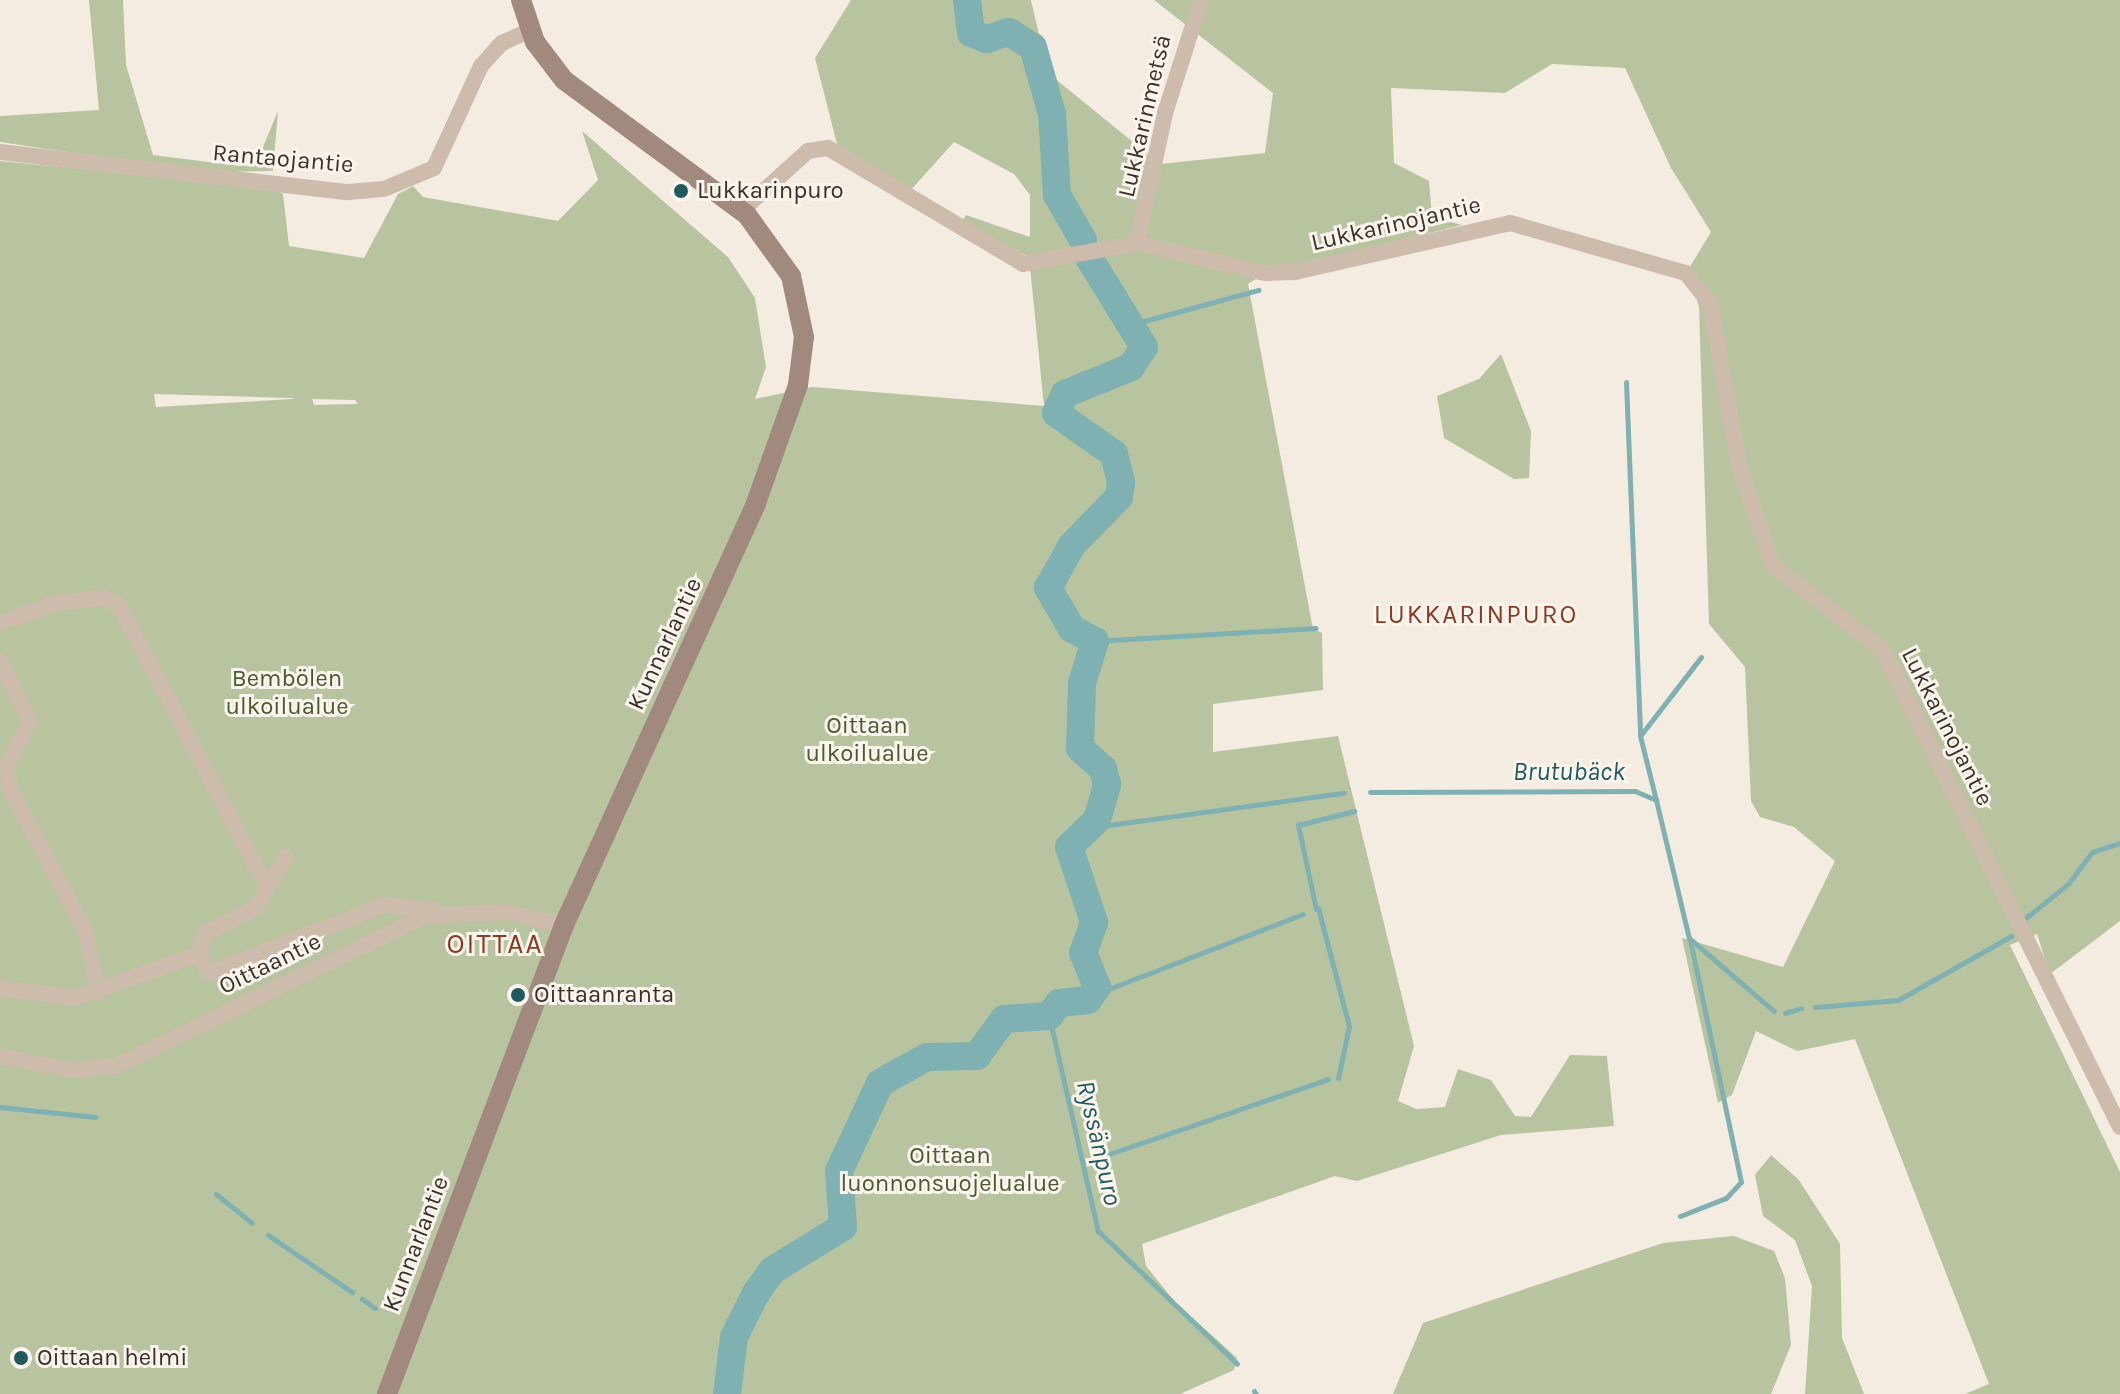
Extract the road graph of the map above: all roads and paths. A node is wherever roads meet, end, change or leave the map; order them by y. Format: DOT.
graph roads {
  1 [pos="521,0"];
  2 [pos="1201,0"];
  3 [pos="529,31"];
  4 [pos="0,152"];
  5 [pos="741,211"];
  6 [pos="1137,243"];
  7 [pos="0,623"];
  8 [pos="0,661"];
  9 [pos="286,856"];
  10 [pos="266,885"];
  11 [pos="442,913"];
  12 [pos="564,925"];
  13 [pos="199,954"];
  14 [pos="0,988"];
  15 [pos="99,992"];
  16 [pos="0,1056"];
  17 [pos="2120,1127"];
  18 [pos="387,1394"];
  1 -- 3 [label="main road, Kunnarlantie"];
  2 -- 6 [label="street, Lukkarinmetsä"];
  3 -- 4 [label="street, Rantaojantie"];
  3 -- 5 [label="main road, Kunnarlantie"];
  5 -- 6 [label="street, Lukkarinojantie"];
  5 -- 12 [label="main road, Kunnarlantie"];
  6 -- 17 [label="street, Lukkarinojantie"];
  7 -- 10 [label="street"];
  8 -- 15 [label="street"];
  9 -- 10 [label="street"];
  10 -- 13 [label="street"];
  11 -- 12 [label="street, Oittaantie"];
  11 -- 13 [label="street"];
  11 -- 16 [label="street, Oittaantie"];
  12 -- 18 [label="main road, Kunnarlantie"];
  13 -- 15 [label="street"];
  14 -- 15 [label="street"];
}
